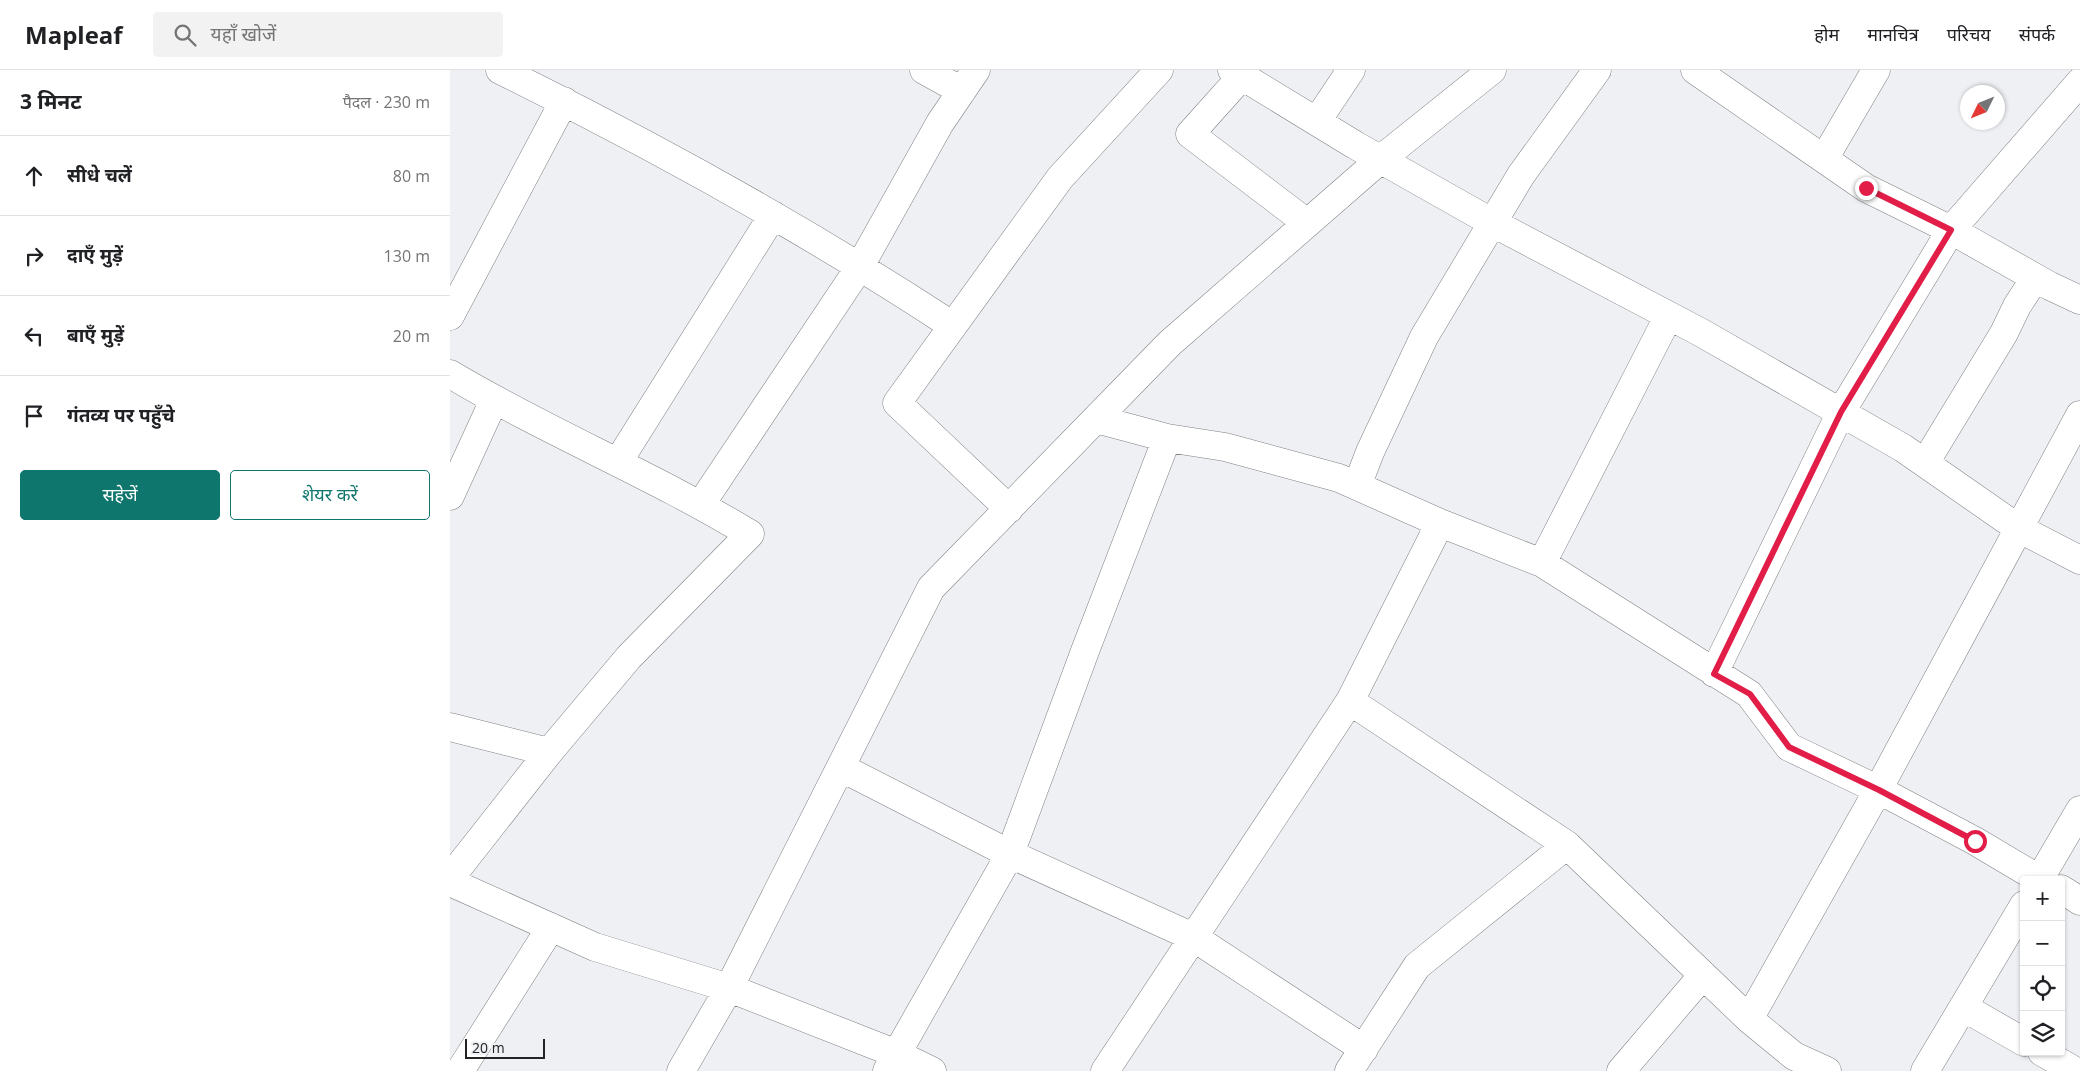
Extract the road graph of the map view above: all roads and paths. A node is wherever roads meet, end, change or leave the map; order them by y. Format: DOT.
graph roads {
  1 [pos="500,70"];
  2 [pos="924,70"];
  3 [pos="1159,70"];
  4 [pos="1351,70"];
  5 [pos="1492,70"];
  6 [pos="1597,70"];
  7 [pos="1695,70"];
  8 [pos="1876,70"];
  9 [pos="1237,73"];
  10 [pos="969,80"];
  11 [pos="2080,82"];
  12 [pos="564,101"];
  13 [pos="1317,121"];
  14 [pos="1381,159"];
  15 [pos="1824,159"];
  16 [pos="773,215"];
  17 [pos="1307,223"];
  18 [pos="1492,223"];
  19 [pos="1951,230"];
  20 [pos="859,268"];
  21 [pos="2034,278"];
  22 [pos="2080,300"];
  23 [pos="450,316"];
  24 [pos="1668,317"];
  25 [pos="953,326"];
  26 [pos="450,374"];
  27 [pos="494,400"];
  28 [pos="1841,412"];
  29 [pos="2080,415"];
  30 [pos="1096,419"];
  31 [pos="1167,438"];
  32 [pos="618,462"];
  33 [pos="1926,463"];
  34 [pos="1357,486"];
  35 [pos="450,496"];
  36 [pos="701,504"];
  37 [pos="1010,509"];
  38 [pos="1440,522"];
  39 [pos="2018,528"];
  40 [pos="2080,560"];
  41 [pos="1542,563"];
  42 [pos="1714,674"];
  43 [pos="1350,701"];
  44 [pos="450,727"];
  45 [pos="549,752"];
  46 [pos="842,768"];
  47 [pos="1879,790"];
  48 [pos="2080,810"];
  49 [pos="1567,845"];
  50 [pos="1010,854"];
  51 [pos="2036,876"];
  52 [pos="2047,876"];
  53 [pos="450,878"];
  54 [pos="450,882"];
  55 [pos="2065,892"];
  56 [pos="2080,900"];
  57 [pos="2020,912"];
  58 [pos="551,927"];
  59 [pos="1193,936"];
  60 [pos="1703,975"];
  61 [pos="729,988"];
  62 [pos="1963,1007"];
  63 [pos="1749,1019"];
  64 [pos="2020,1040"];
  65 [pos="1364,1049"];
  66 [pos="2049,1056"];
  67 [pos="892,1062"];
  68 [pos="1790,1064"];
  69 [pos="460,1071"];
  70 [pos="681,1071"];
  71 [pos="932,1071"];
  72 [pos="1105,1071"];
  73 [pos="1349,1071"];
  74 [pos="1621,1071"];
  75 [pos="1827,1071"];
  76 [pos="1924,1071"];
  77 [pos="2075,1071"];
  1 -- 12 [label="street"];
  2 -- 10 [label="street"];
  3 -- 25 [label="street"];
  4 -- 13 [label="street"];
  5 -- 14 [label="street"];
  6 -- 18 [label="street"];
  7 -- 15 [label="street"];
  8 -- 15 [label="street"];
  9 -- 13 [label="street"];
  9 -- 17 [label="street"];
  10 -- 20 [label="street"];
  11 -- 19 [label="street"];
  12 -- 16 [label="street"];
  12 -- 23 [label="street"];
  13 -- 14 [label="street"];
  14 -- 17 [label="street"];
  14 -- 18 [label="street"];
  15 -- 19 [label="street"];
  16 -- 20 [label="street"];
  16 -- 32 [label="street"];
  17 -- 30 [label="street"];
  18 -- 24 [label="street"];
  18 -- 34 [label="street"];
  19 -- 21 [label="street"];
  19 -- 28 [label="street"];
  20 -- 25 [label="street"];
  20 -- 36 [label="street"];
  21 -- 22 [label="street"];
  21 -- 33 [label="street"];
  24 -- 28 [label="street"];
  24 -- 41 [label="street"];
  25 -- 37 [label="street"];
  26 -- 27 [label="street"];
  27 -- 32 [label="street"];
  27 -- 35 [label="street"];
  28 -- 33 [label="street"];
  28 -- 42 [label="street"];
  29 -- 39 [label="street"];
  30 -- 31 [label="street"];
  30 -- 37 [label="street"];
  31 -- 34 [label="street"];
  31 -- 50 [label="street"];
  32 -- 36 [label="street"];
  33 -- 39 [label="street"];
  34 -- 38 [label="street"];
  36 -- 45 [label="street"];
  37 -- 46 [label="street"];
  38 -- 41 [label="street"];
  38 -- 43 [label="street"];
  39 -- 40 [label="street"];
  39 -- 47 [label="street"];
  41 -- 42 [label="street"];
  42 -- 47 [label="street"];
  43 -- 49 [label="street"];
  43 -- 59 [label="street"];
  44 -- 45 [label="street"];
  45 -- 53 [label="street"];
  46 -- 50 [label="street"];
  46 -- 61 [label="street"];
  47 -- 51 [label="street"];
  47 -- 63 [label="street"];
  48 -- 52 [label="street"];
  49 -- 60 [label="street"];
  49 -- 65 [label="street"];
  50 -- 59 [label="street"];
  50 -- 67 [label="street"];
  54 -- 58 [label="street"];
  55 -- 56 [label="street"];
  57 -- 62 [label="street"];
  58 -- 61 [label="street"];
  58 -- 69 [label="street"];
  59 -- 65 [label="street"];
  59 -- 72 [label="street"];
  60 -- 63 [label="street"];
  60 -- 74 [label="street"];
  61 -- 67 [label="street"];
  61 -- 70 [label="street"];
  62 -- 64 [label="street"];
  62 -- 76 [label="street"];
  63 -- 68 [label="street"];
  65 -- 73 [label="street"];
  66 -- 77 [label="street"];
  67 -- 71 [label="street"];
  68 -- 75 [label="street"];
}
